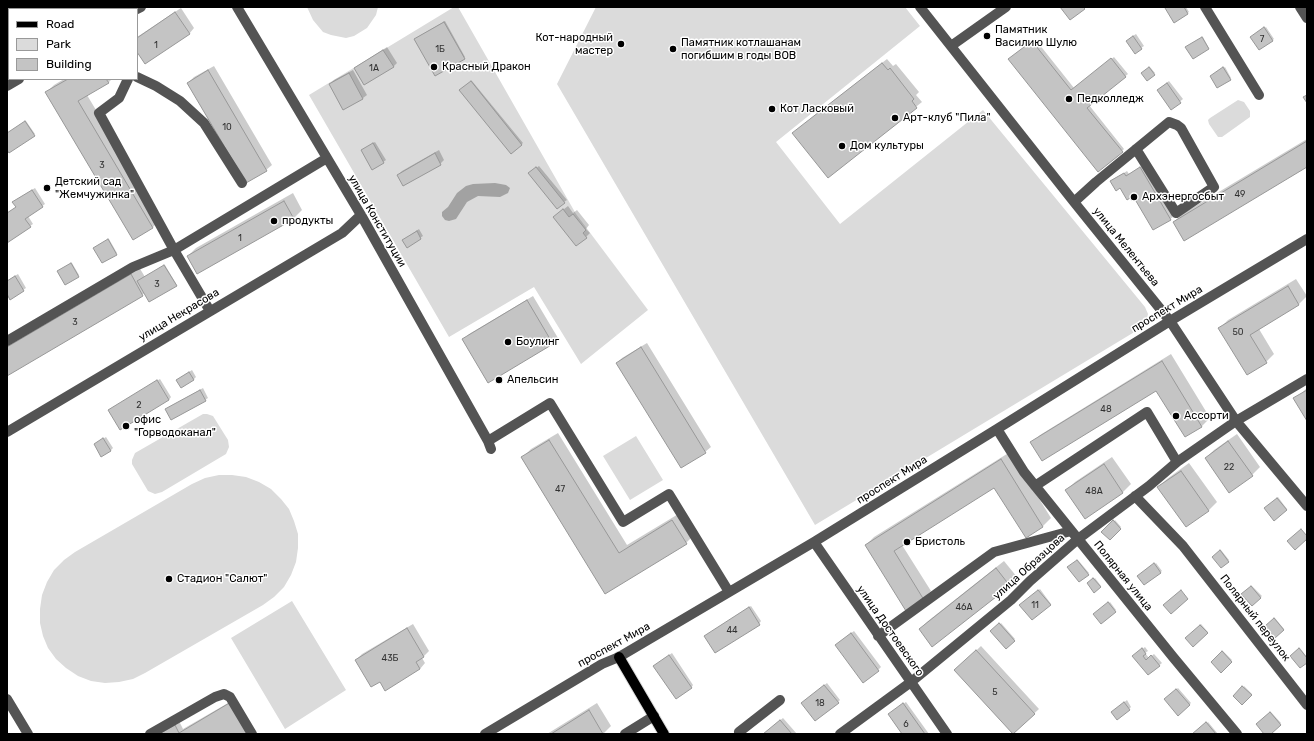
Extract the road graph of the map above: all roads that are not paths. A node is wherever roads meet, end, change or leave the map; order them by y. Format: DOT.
graph roads {
  1 [pos="237,7"];
  2 [pos="920,7"];
  3 [pos="1006,7"];
  4 [pos="1205,7"];
  5 [pos="1300,7"];
  6 [pos="1307,18"];
  7 [pos="951,46"];
  8 [pos="138,77"];
  9 [pos="16,80"];
  10 [pos="128,80"];
  11 [pos="7,86"];
  12 [pos="1259,95"];
  13 [pos="1136,149"];
  14 [pos="327,158"];
  15 [pos="242,183"];
  16 [pos="1074,202"];
  17 [pos="361,215"];
  18 [pos="1307,238"];
  19 [pos="174,250"];
  20 [pos="210,311"];
  21 [pos="1170,321"];
  22 [pos="7,341"];
  23 [pos="1307,379"];
  24 [pos="1236,421"];
  25 [pos="997,429"];
  26 [pos="7,432"];
  27 [pos="1177,462"];
  28 [pos="1035,486"];
  29 [pos="1136,496"];
  30 [pos="1307,506"];
  31 [pos="1075,535"];
  32 [pos="814,542"];
  33 [pos="729,592"];
  34 [pos="878,636"];
  35 [pos="620,657"];
  36 [pos="911,682"];
  37 [pos="7,699"];
  38 [pos="780,700"];
  39 [pos="1307,705"];
  40 [pos="654,716"];
  41 [pos="28,734"];
  42 [pos="150,734"];
  43 [pos="252,734"];
  44 [pos="485,734"];
  45 [pos="625,734"];
  46 [pos="664,734"];
  47 [pos="740,734"];
  48 [pos="840,734"];
  49 [pos="947,734"];
  50 [pos="1237,734"];
  1 -- 14 [label="street, улица Конституции"];
  2 -- 7 [label="street, улица Мелентьева"];
  3 -- 7 [label="street"];
  4 -- 12 [label="street"];
  5 -- 6 [label="street"];
  7 -- 16 [label="street, улица Мелентьева"];
  8 -- 15 [label="street"];
  9 -- 11 [label="street"];
  10 -- 19 [label="street"];
  13 -- 13 [label="street"];
  13 -- 16 [label="street"];
  14 -- 17 [label="street, улица Конституции"];
  14 -- 19 [label="street"];
  16 -- 21 [label="street, улица Мелентьева"];
  17 -- 20 [label="street, улица Некрасова"];
  17 -- 33 [label="street, улица Конституции"];
  18 -- 21 [label="street, проспект Мира"];
  19 -- 20 [label="street"];
  19 -- 22 [label="street"];
  20 -- 26 [label="street, улица Некрасова"];
  21 -- 24 [label="street, улица Мелентьева"];
  21 -- 25 [label="street, проспект Мира"];
  23 -- 24 [label="street, улица Образцова"];
  24 -- 27 [label="street, улица Образцова"];
  24 -- 30 [label="street, улица Мелентьева"];
  25 -- 28 [label="street, Полярная улица"];
  25 -- 32 [label="street, проспект Мира"];
  27 -- 28 [label="street"];
  27 -- 29 [label="street, улица Образцова"];
  28 -- 31 [label="street, Полярная улица"];
  29 -- 31 [label="street, улица Образцова"];
  29 -- 39 [label="street, Полярный переулок"];
  31 -- 34 [label="street"];
  31 -- 36 [label="street, улица Образцова"];
  31 -- 50 [label="street, Полярная улица"];
  32 -- 33 [label="street, проспект Мира"];
  32 -- 34 [label="street, улица Достоевского"];
  33 -- 35 [label="street, проспект Мира"];
  34 -- 36 [label="street, улица Достоевского"];
  35 -- 40 [label="main road"];
  35 -- 44 [label="street, проспект Мира"];
  36 -- 48 [label="street, улица Образцова"];
  36 -- 49 [label="street, улица Достоевского"];
  37 -- 41 [label="street"];
  38 -- 47 [label="street"];
  40 -- 45 [label="street"];
  40 -- 46 [label="main road"];
  42 -- 43 [label="street"];
}
